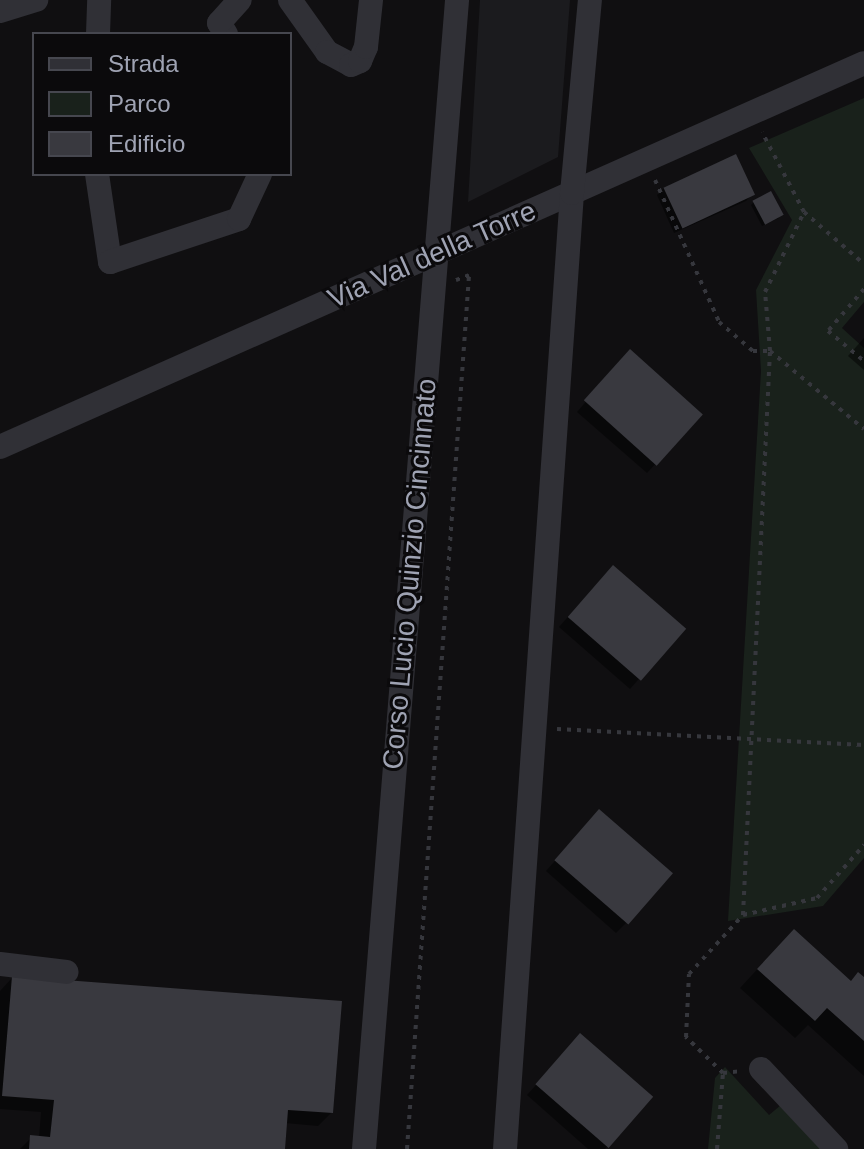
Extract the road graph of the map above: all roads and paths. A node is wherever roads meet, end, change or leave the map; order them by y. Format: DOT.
graph roads {
  1 [pos="36,0"];
  2 [pos="99,0"];
  3 [pos="240,0"];
  4 [pos="290,0"];
  5 [pos="371,0"];
  6 [pos="457,0"];
  7 [pos="590,0"];
  8 [pos="0,11"];
  9 [pos="98,32"];
  10 [pos="225,32"];
  11 [pos="864,63"];
  12 [pos="752,113"];
  13 [pos="645,160"];
  14 [pos="97,176"];
  15 [pos="259,176"];
  16 [pos="572,193"];
  17 [pos="804,212"];
  18 [pos="437,253"];
  19 [pos="864,264"];
  20 [pos="864,289"];
  21 [pos="770,351"];
  22 [pos="864,361"];
  23 [pos="864,429"];
  24 [pos="0,447"];
  25 [pos="534,727"];
  26 [pos="752,739"];
  27 [pos="864,745"];
  28 [pos="864,845"];
  29 [pos="743,915"];
  30 [pos="0,964"];
  31 [pos="67,972"];
  32 [pos="761,1069"];
  33 [pos="364,1149"];
  34 [pos="505,1149"];
  35 [pos="717,1149"];
  36 [pos="836,1149"];
  1 -- 8 [label="street"];
  2 -- 9 [label="street"];
  3 -- 10 [label="street"];
  4 -- 5 [label="street"];
  6 -- 18 [label="street, Corso Lucio Quinzio Cincinnato"];
  7 -- 16 [label="street"];
  11 -- 12 [label="street, Via Val della Torre"];
  12 -- 13 [label="street, Via Val della Torre"];
  12 -- 17 [label="path"];
  13 -- 16 [label="street, Via Val della Torre"];
  13 -- 21 [label="path"];
  14 -- 15 [label="street"];
  16 -- 18 [label="street, Via Val della Torre"];
  16 -- 25 [label="street"];
  17 -- 19 [label="path"];
  17 -- 21 [label="path"];
  18 -- 24 [label="street, Via Val della Torre"];
  18 -- 33 [label="street, Corso Lucio Quinzio Cincinnato"];
  20 -- 22 [label="path"];
  21 -- 23 [label="path"];
  21 -- 26 [label="path"];
  25 -- 26 [label="path"];
  25 -- 34 [label="street"];
  26 -- 27 [label="path"];
  26 -- 29 [label="path"];
  28 -- 29 [label="path"];
  29 -- 35 [label="path"];
  30 -- 31 [label="street"];
  32 -- 36 [label="street"];
}
